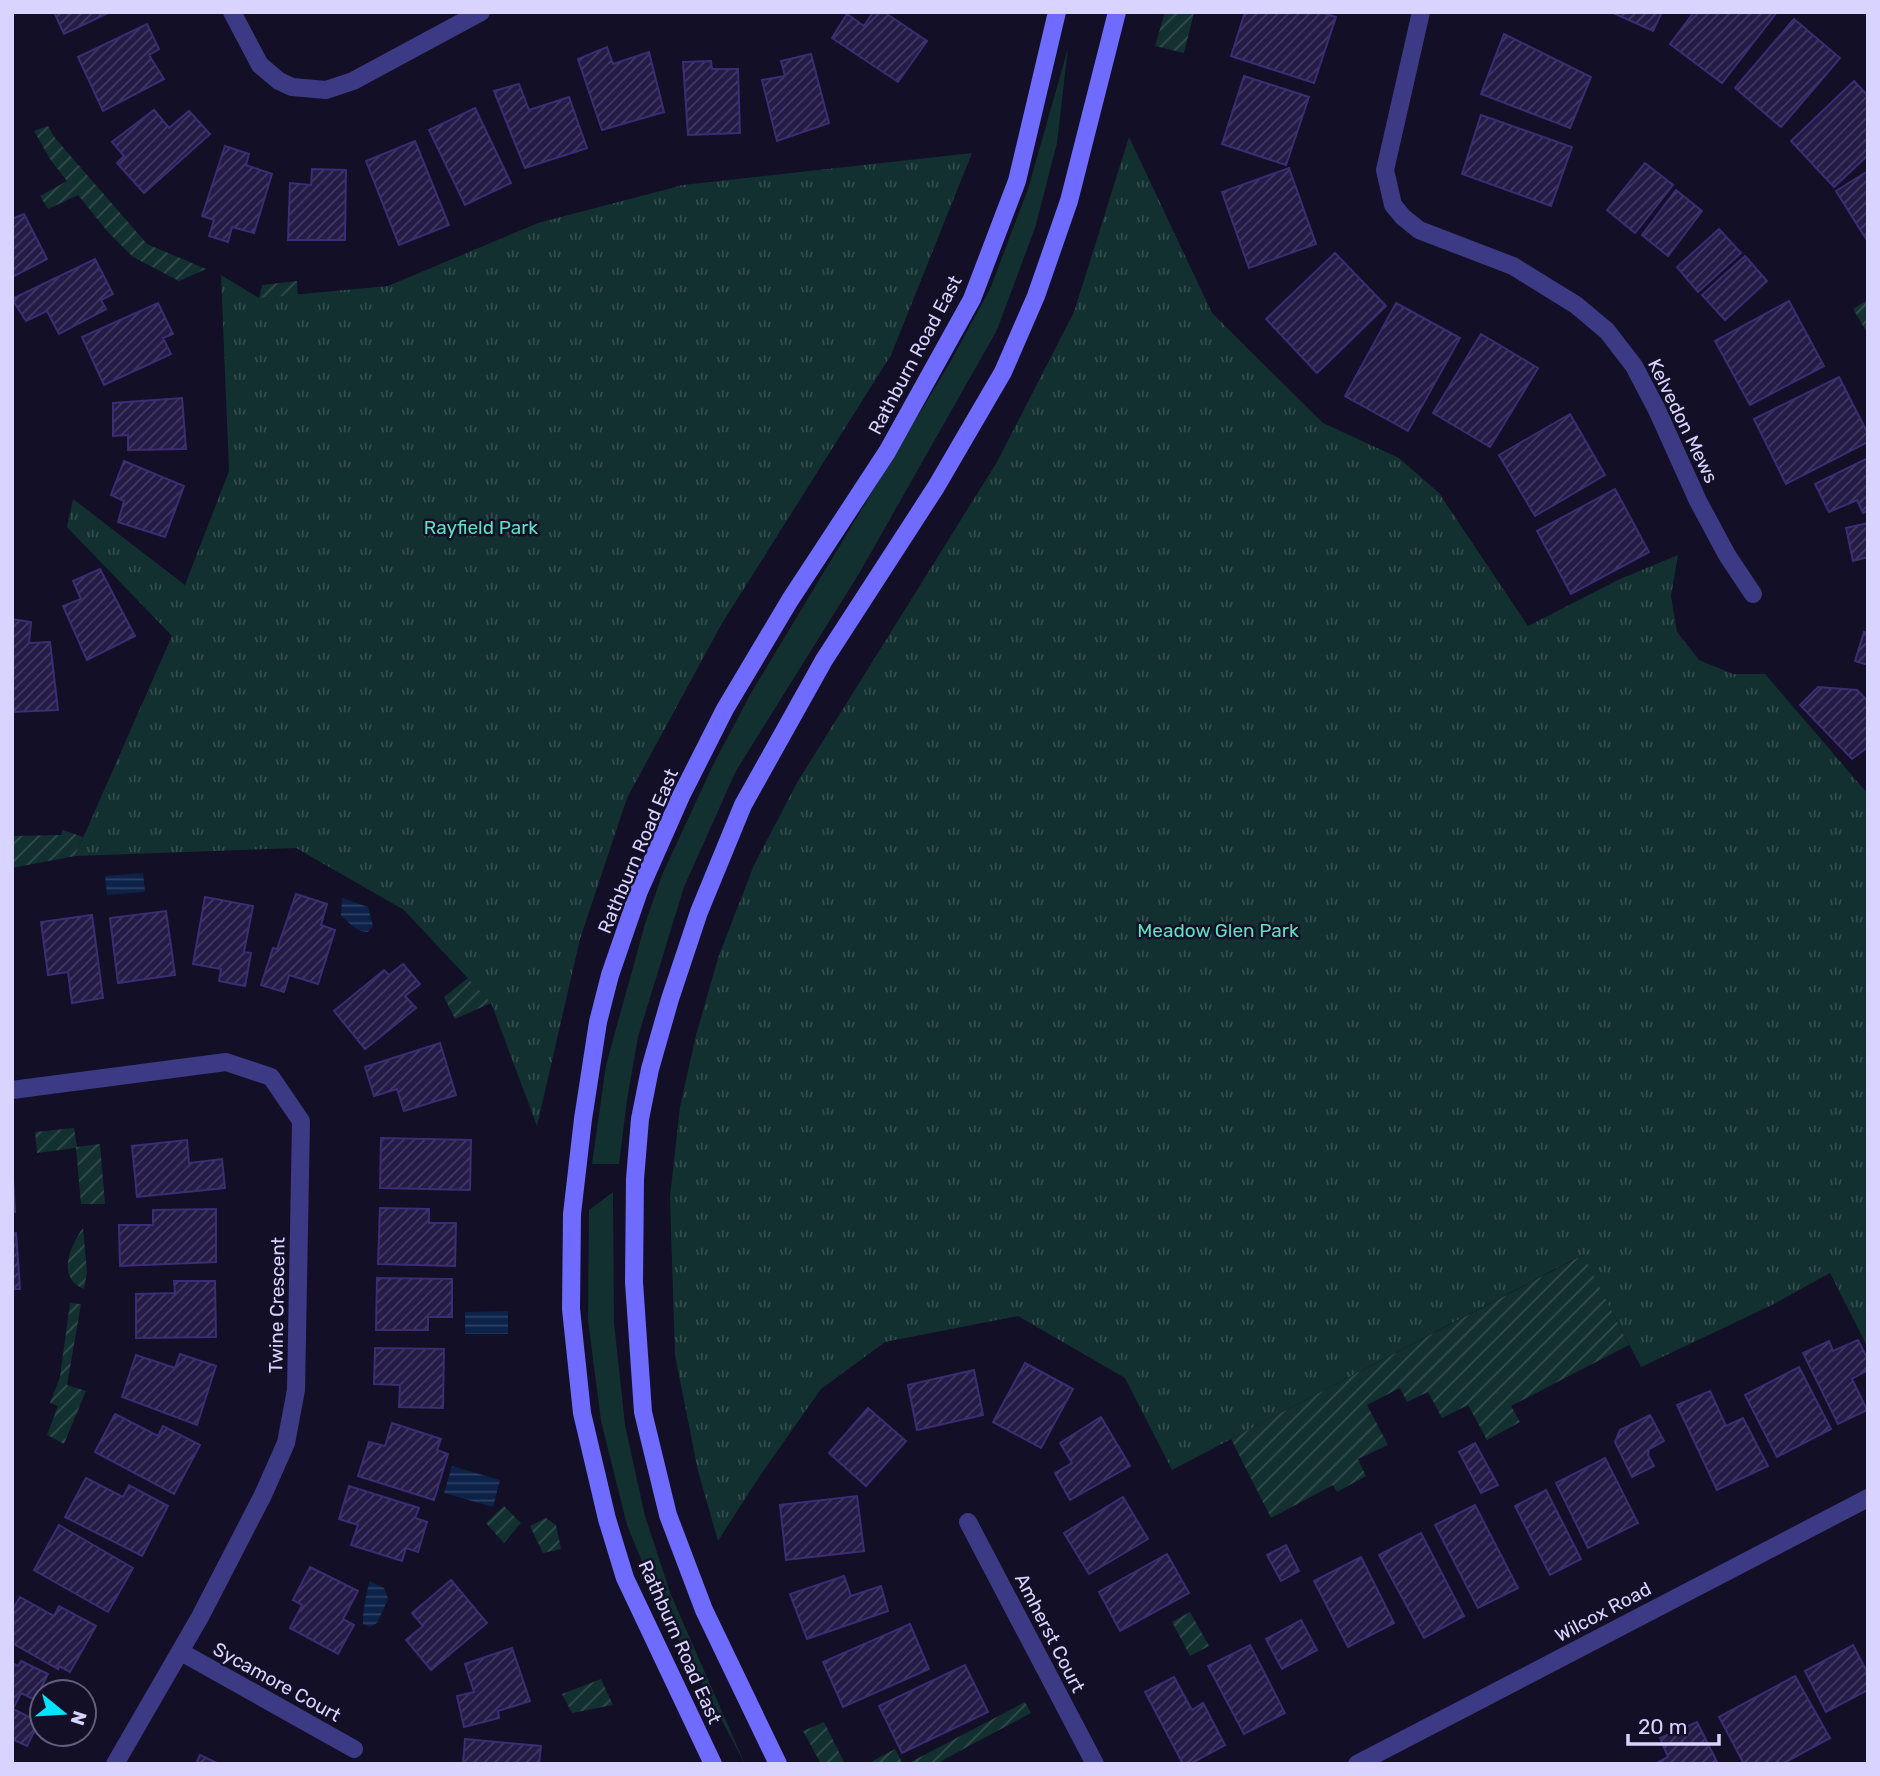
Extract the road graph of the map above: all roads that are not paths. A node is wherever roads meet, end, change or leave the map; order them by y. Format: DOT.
graph roads {
  1 [pos="232,12"];
  2 [pos="481,12"];
  3 [pos="1057,12"];
  4 [pos="1117,12"];
  5 [pos="1421,12"];
  6 [pos="1753,594"];
  7 [pos="12,1090"];
  8 [pos="1868,1498"];
  9 [pos="968,1522"];
  10 [pos="181,1652"];
  11 [pos="354,1749"];
  12 [pos="115,1764"];
  13 [pos="713,1764"];
  14 [pos="778,1764"];
  15 [pos="1095,1764"];
  16 [pos="1357,1764"];
  1 -- 2 [label="street"];
  3 -- 13 [label="street, Rathburn Road East"];
  4 -- 14 [label="street, Rathburn Road East"];
  5 -- 6 [label="street, Kelvedon Mews"];
  7 -- 10 [label="street, Twine Crescent"];
  8 -- 16 [label="street, Wilcox Road"];
  9 -- 15 [label="street, Amherst Court"];
  10 -- 11 [label="street, Sycamore Court"];
  10 -- 12 [label="street, Twine Crescent"];
}
